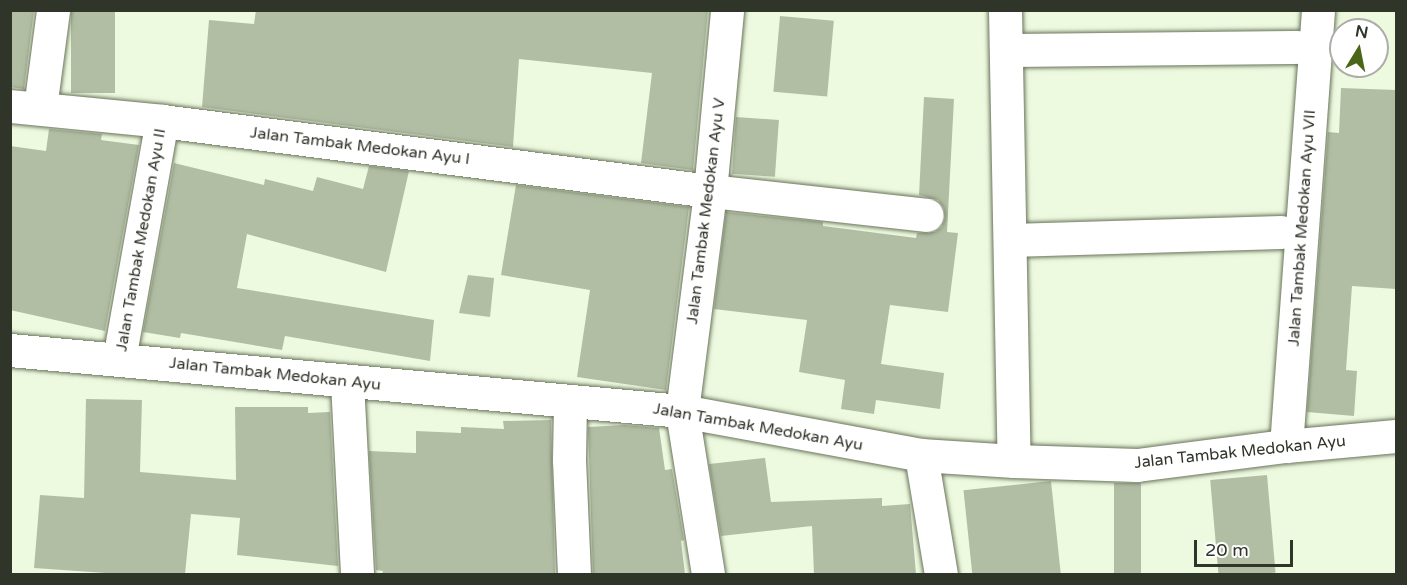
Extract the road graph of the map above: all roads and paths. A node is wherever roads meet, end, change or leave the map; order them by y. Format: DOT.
graph roads {
  1 [pos="53,10"];
  2 [pos="727,10"];
  3 [pos="1005,10"];
  4 [pos="1318,10"];
  5 [pos="1297,47"];
  6 [pos="1006,50"];
  7 [pos="25,107"];
  8 [pos="162,121"];
  9 [pos="710,191"];
  10 [pos="927,215"];
  11 [pos="1281,232"];
  12 [pos="1010,240"];
  13 [pos="10,350"];
  14 [pos="119,359"];
  15 [pos="347,382"];
  16 [pos="570,402"];
  17 [pos="682,411"];
  18 [pos="1396,436"];
  19 [pos="1286,446"];
  20 [pos="921,455"];
  21 [pos="1014,462"];
  22 [pos="357,574"];
  23 [pos="574,574"];
  24 [pos="708,574"];
  25 [pos="941,574"];
  1 -- 7 [label="street"];
  2 -- 9 [label="street, Jalan Tambak Medokan Ayu V"];
  3 -- 6 [label="street"];
  4 -- 19 [label="street, Jalan Tambak Medokan Ayu VII"];
  5 -- 6 [label="street"];
  6 -- 12 [label="street"];
  7 -- 8 [label="street, Jalan Tambak Medokan Ayu I"];
  8 -- 9 [label="street, Jalan Tambak Medokan Ayu I"];
  8 -- 14 [label="street, Jalan Tambak Medokan Ayu II"];
  9 -- 10 [label="street"];
  9 -- 17 [label="street, Jalan Tambak Medokan Ayu V"];
  11 -- 12 [label="street"];
  12 -- 21 [label="street"];
  13 -- 14 [label="street, Jalan Tambak Medokan Ayu"];
  14 -- 15 [label="street, Jalan Tambak Medokan Ayu"];
  15 -- 16 [label="street, Jalan Tambak Medokan Ayu"];
  15 -- 22 [label="street"];
  16 -- 17 [label="street, Jalan Tambak Medokan Ayu"];
  16 -- 23 [label="street"];
  17 -- 20 [label="street, Jalan Tambak Medokan Ayu"];
  17 -- 24 [label="street, Jalan Tambak Medokan Ayu V"];
  18 -- 19 [label="street, Jalan Tambak Medokan Ayu"];
  19 -- 21 [label="street, Jalan Tambak Medokan Ayu"];
  20 -- 21 [label="street, Jalan Tambak Medokan Ayu"];
  20 -- 25 [label="street"];
}
